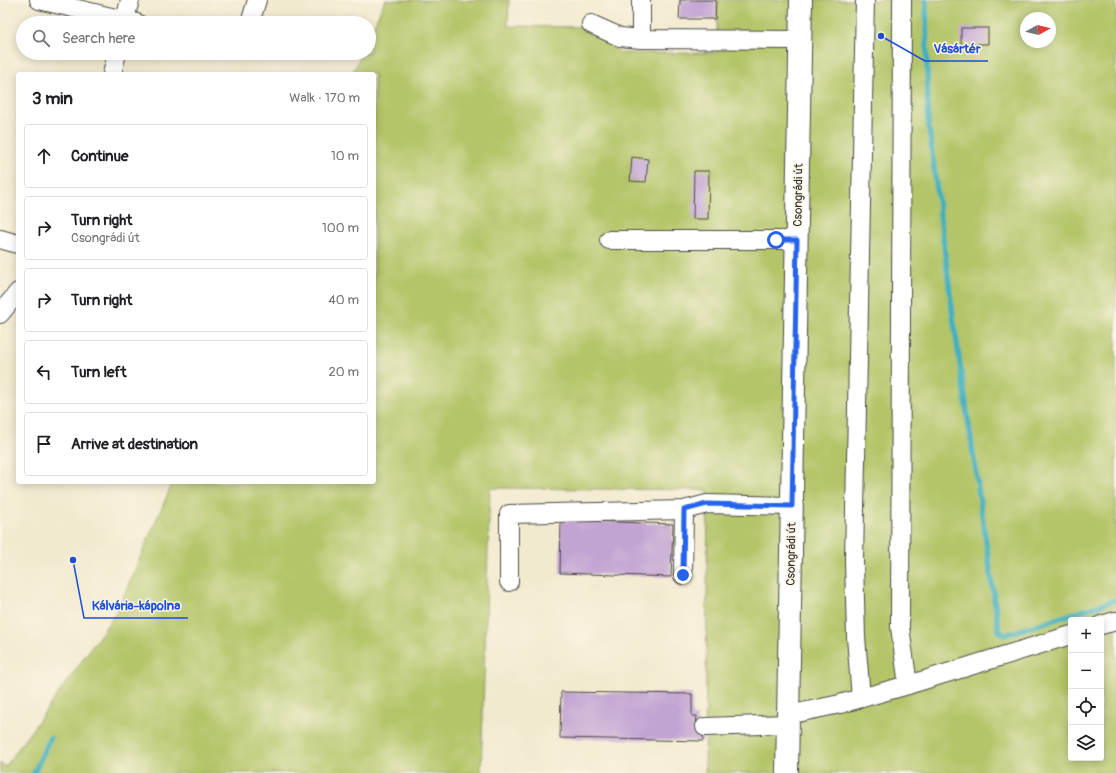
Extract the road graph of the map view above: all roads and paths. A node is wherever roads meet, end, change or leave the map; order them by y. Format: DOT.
graph roads {
  1 [pos="39,0"];
  2 [pos="130,0"];
  3 [pos="257,0"];
  4 [pos="641,0"];
  5 [pos="801,0"];
  6 [pos="865,0"];
  7 [pos="902,0"];
  8 [pos="104,16"];
  9 [pos="129,16"];
  10 [pos="252,16"];
  11 [pos="591,24"];
  12 [pos="641,39"];
  13 [pos="801,40"];
  14 [pos="115,60"];
  15 [pos="112,72"];
  16 [pos="0,239"];
  17 [pos="609,240"];
  18 [pos="797,240"];
  19 [pos="16,243"];
  20 [pos="16,294"];
  21 [pos="0,314"];
  22 [pos="792,506"];
  23 [pos="684,510"];
  24 [pos="683,575"];
  25 [pos="509,582"];
  26 [pos="1116,621"];
  27 [pos="1104,624"];
  28 [pos="1068,636"];
  29 [pos="908,685"];
  30 [pos="861,698"];
  31 [pos="788,719"];
  32 [pos="705,727"];
  33 [pos="787,773"];
  1 -- 8 [label="street"];
  2 -- 9 [label="street"];
  3 -- 10 [label="street"];
  4 -- 12 [label="street"];
  5 -- 13 [label="main road, Csongrádi út"];
  6 -- 30 [label="street"];
  7 -- 29 [label="street"];
  11 -- 12 [label="street"];
  12 -- 13 [label="street"];
  13 -- 18 [label="main road, Csongrádi út"];
  14 -- 15 [label="street"];
  16 -- 19 [label="street"];
  17 -- 18 [label="street"];
  18 -- 22 [label="main road, Csongrádi út"];
  20 -- 21 [label="street"];
  22 -- 23 [label="street"];
  22 -- 31 [label="main road, Csongrádi út"];
  23 -- 24 [label="street"];
  23 -- 25 [label="street"];
  26 -- 27 [label="street"];
  28 -- 29 [label="street"];
  29 -- 30 [label="street"];
  30 -- 31 [label="street"];
  31 -- 32 [label="street"];
  31 -- 33 [label="main road, Csongrádi út"];
}
